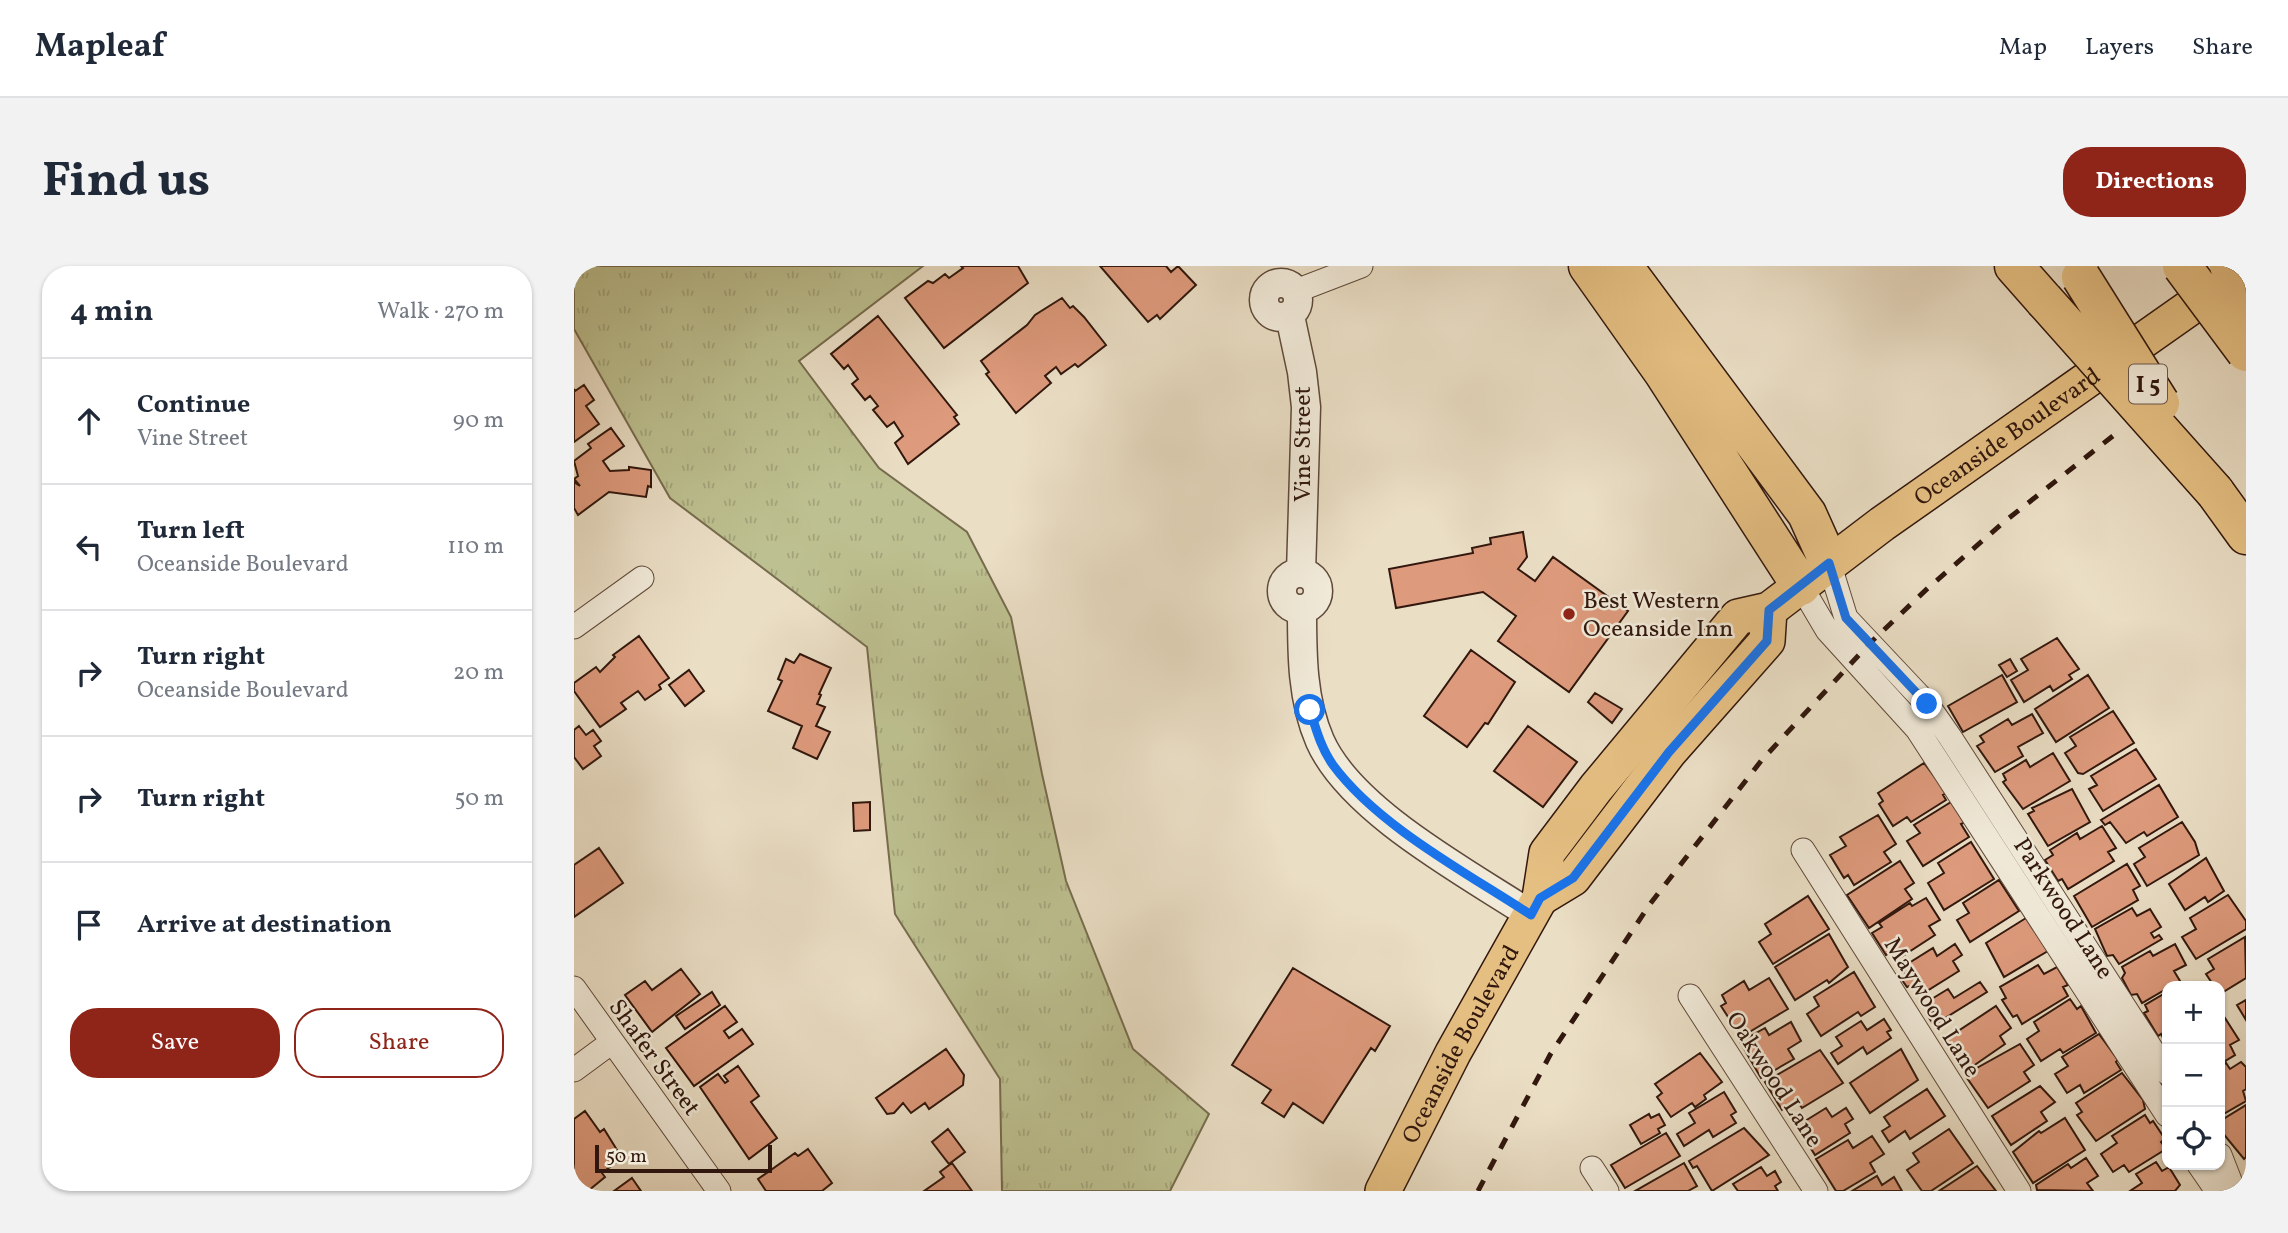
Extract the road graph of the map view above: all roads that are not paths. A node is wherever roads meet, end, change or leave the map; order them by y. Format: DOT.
graph roads {
  1 [pos="1361,266"];
  2 [pos="1588,266"];
  3 [pos="1623,266"];
  4 [pos="2014,266"];
  5 [pos="2182,266"];
  6 [pos="2229,266"];
  7 [pos="2246,267"];
  8 [pos="2077,271"];
  9 [pos="1280,289"];
  10 [pos="2246,303"];
  11 [pos="2246,352"];
  12 [pos="2215,492"];
  13 [pos="2246,535"];
  14 [pos="1815,575"];
  15 [pos="642,578"];
  16 [pos="574,627"];
  17 [pos="1804,850"];
  18 [pos="1535,906"];
  19 [pos="574,988"];
  20 [pos="1690,996"];
  21 [pos="612,1042"];
  22 [pos="2162,1065"];
  23 [pos="574,1070"];
  24 [pos="2162,1107"];
  25 [pos="1592,1168"];
  26 [pos="2225,1168"];
  27 [pos="2202,1170"];
  28 [pos="719,1191"];
  29 [pos="1383,1191"];
  30 [pos="1607,1191"];
  31 [pos="1816,1191"];
  32 [pos="2019,1191"];
  33 [pos="2217,1191"];
  34 [pos="2234,1191"];
  1 -- 9 [label="street"];
  2 -- 14 [label="highway"];
  3 -- 14 [label="highway"];
  4 -- 12 [label="highway, bridge"];
  5 -- 11 [label="highway, bridge"];
  6 -- 10 [label="highway, bridge"];
  7 -- 14 [label="main road, Oceanside Boulevard"];
  8 -- 12 [label="highway, I 5, bridge"];
  9 -- 18 [label="street, Vine Street"];
  12 -- 13 [label="highway, I 5"];
  14 -- 18 [label="main road, Oceanside Boulevard"];
  14 -- 22 [label="street, Parkwood Lane"];
  14 -- 24 [label="street, Parkwood Lane"];
  15 -- 16 [label="street"];
  17 -- 32 [label="street, Maywood Lane"];
  18 -- 29 [label="main road, Oceanside Boulevard"];
  19 -- 21 [label="street, Shafer Street"];
  20 -- 31 [label="street, Oakwood Lane"];
  21 -- 23 [label="street"];
  21 -- 28 [label="street, Shafer Street"];
  25 -- 30 [label="street"];
  26 -- 34 [label="street"];
  27 -- 33 [label="street"];
}
